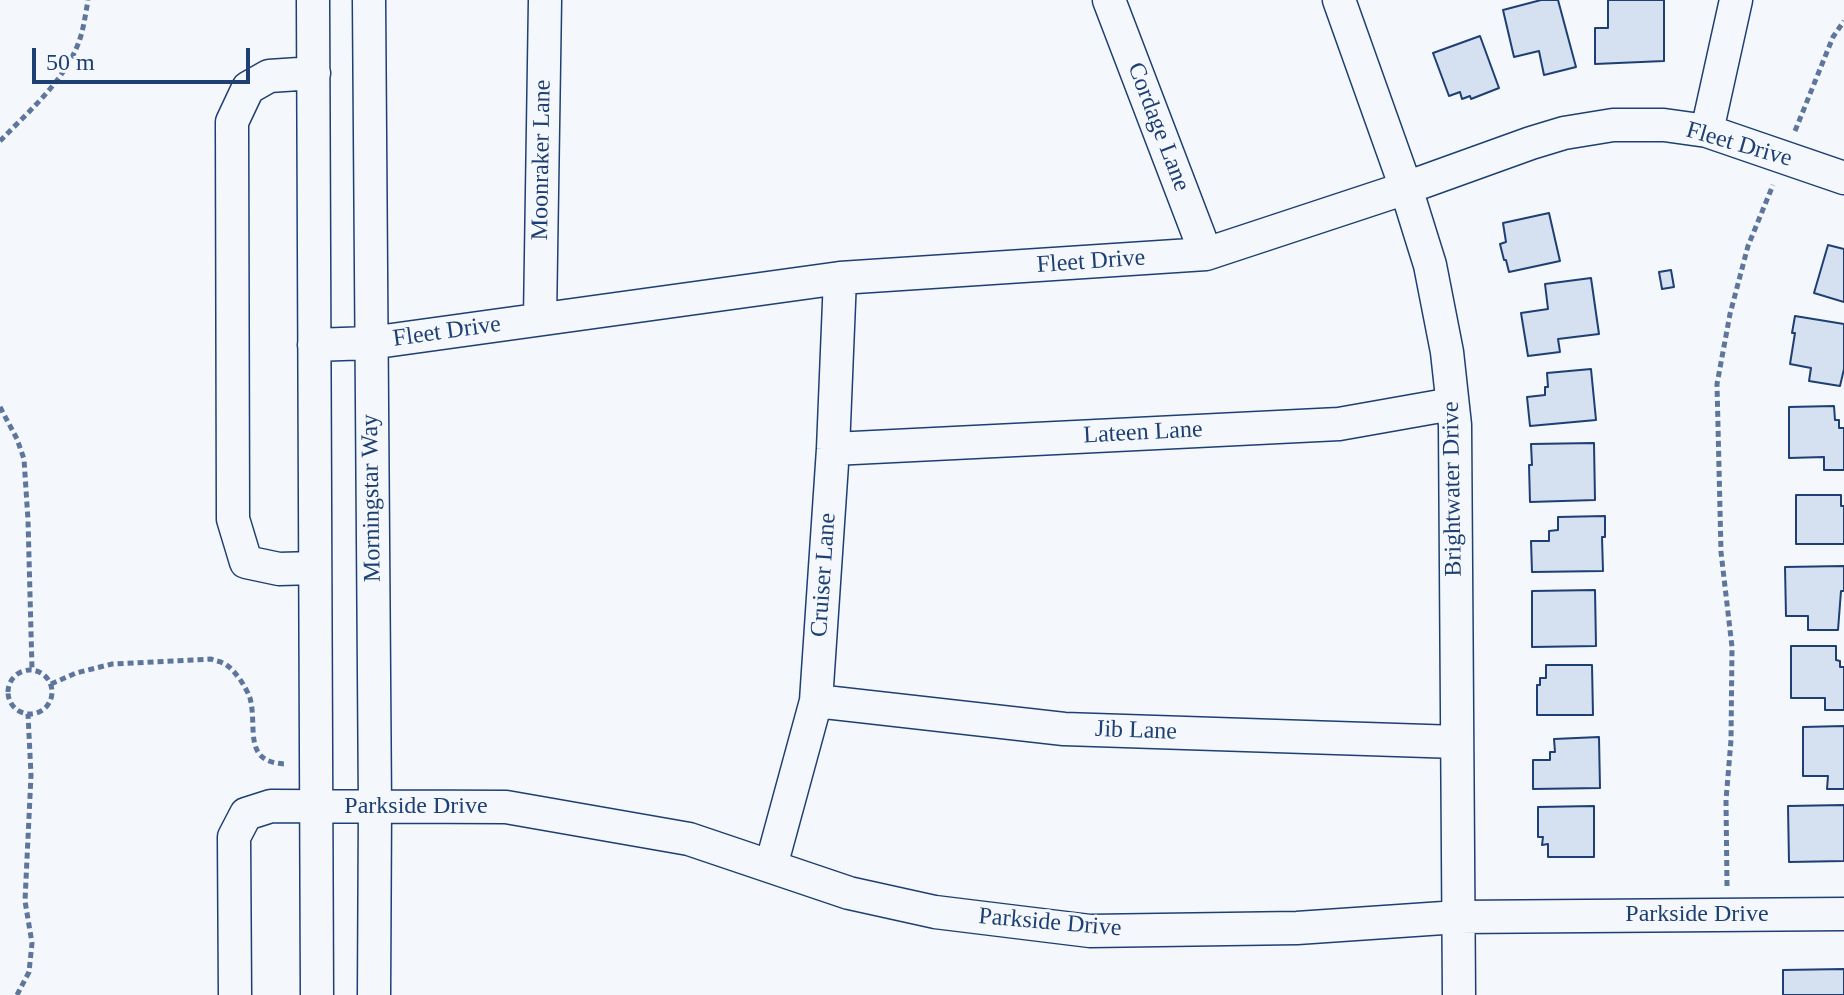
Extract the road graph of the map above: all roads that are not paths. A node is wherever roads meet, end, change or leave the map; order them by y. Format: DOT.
graph roads {
  1 [pos="313,0"];
  2 [pos="369,0"];
  3 [pos="545,0"];
  4 [pos="1109,0"];
  5 [pos="1339,0"];
  6 [pos="1736,0"];
  7 [pos="314,73"];
  8 [pos="1707,131"];
  9 [pos="1844,178"];
  10 [pos="1406,188"];
  11 [pos="1206,254"];
  12 [pos="840,278"];
  13 [pos="540,319"];
  14 [pos="370,343"];
  15 [pos="314,345"];
  16 [pos="1452,404"];
  17 [pos="833,449"];
  18 [pos="315,568"];
  19 [pos="816,701"];
  20 [pos="1457,742"];
  21 [pos="375,806"];
  22 [pos="317,807"];
  23 [pos="771,866"];
  24 [pos="1844,914"];
  25 [pos="1458,917"];
  26 [pos="235,995"];
  27 [pos="317,995"];
  28 [pos="374,995"];
  29 [pos="1459,995"];
  1 -- 7 [label="street"];
  2 -- 14 [label="street, Morningstar Way"];
  3 -- 13 [label="street, Moonraker Lane"];
  4 -- 11 [label="street, Cordage Lane"];
  5 -- 10 [label="street, Brightwater Drive"];
  6 -- 8 [label="street"];
  7 -- 15 [label="street"];
  7 -- 18 [label="street"];
  8 -- 9 [label="street, Fleet Drive"];
  8 -- 10 [label="street, Fleet Drive"];
  10 -- 11 [label="street, Fleet Drive"];
  10 -- 16 [label="street, Brightwater Drive"];
  11 -- 12 [label="street, Fleet Drive"];
  12 -- 13 [label="street, Fleet Drive"];
  12 -- 17 [label="street, Cruiser Lane"];
  13 -- 14 [label="street, Fleet Drive"];
  14 -- 15 [label="street, Fleet Drive"];
  14 -- 21 [label="street, Morningstar Way"];
  15 -- 18 [label="street"];
  16 -- 17 [label="street, Lateen Lane"];
  16 -- 20 [label="street, Brightwater Drive"];
  17 -- 19 [label="street, Cruiser Lane"];
  18 -- 22 [label="street"];
  19 -- 20 [label="street, Jib Lane"];
  19 -- 23 [label="street, Cruiser Lane"];
  20 -- 25 [label="street, Brightwater Drive"];
  21 -- 22 [label="street, Parkside Drive"];
  21 -- 23 [label="street, Parkside Drive"];
  21 -- 28 [label="street, Morningstar Way"];
  22 -- 26 [label="street, Parkside Drive"];
  22 -- 27 [label="street"];
  23 -- 25 [label="street, Parkside Drive"];
  24 -- 25 [label="street, Parkside Drive"];
  25 -- 29 [label="street, Brightwater Drive"];
}
